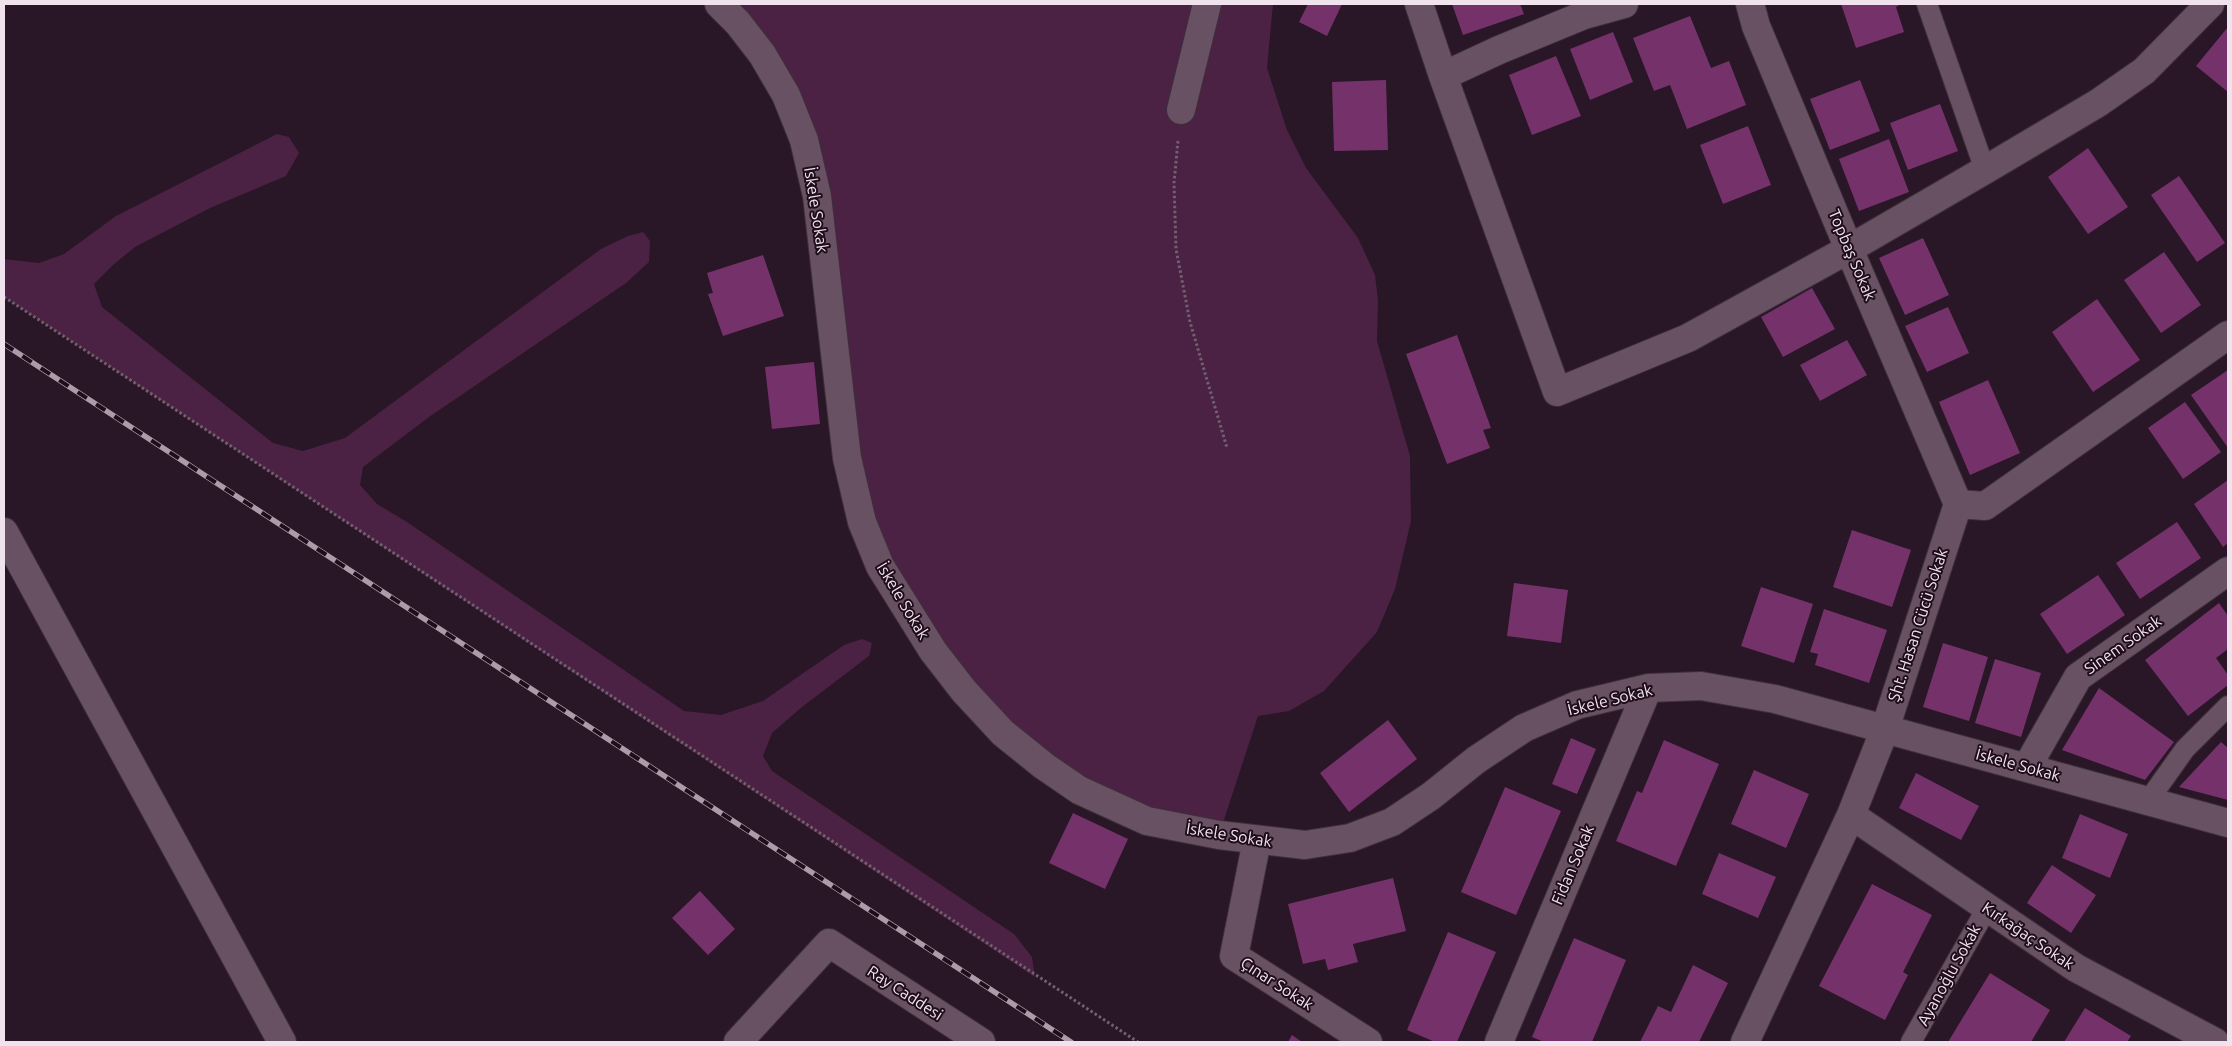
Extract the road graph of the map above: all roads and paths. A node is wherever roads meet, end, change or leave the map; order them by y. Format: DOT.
graph roads {
  1 [pos="719,4"];
  2 [pos="1207,4"];
  3 [pos="1420,4"];
  4 [pos="1624,4"];
  5 [pos="1750,4"];
  6 [pos="1927,4"];
  7 [pos="2210,4"];
  8 [pos="1443,76"];
  9 [pos="1181,110"];
  10 [pos="1985,170"];
  11 [pos="1849,249"];
  12 [pos="4,297"];
  13 [pos="2228,335"];
  14 [pos="1227,448"];
  15 [pos="1958,504"];
  16 [pos="4,532"];
  17 [pos="2228,571"];
  18 [pos="1648,688"];
  19 [pos="2228,706"];
  20 [pos="1885,729"];
  21 [pos="2027,768"];
  22 [pos="2148,801"];
  23 [pos="1851,815"];
  24 [pos="2228,823"];
  25 [pos="1257,840"];
  26 [pos="1987,908"];
  27 [pos="282,1042"];
  28 [pos="738,1042"];
  29 [pos="981,1042"];
  30 [pos="1138,1042"];
  31 [pos="1368,1042"];
  32 [pos="1499,1042"];
  33 [pos="1745,1042"];
  34 [pos="1911,1042"];
  35 [pos="2215,1042"];
  1 -- 25 [label="street, İskele Sokak"];
  2 -- 9 [label="street"];
  3 -- 8 [label="street"];
  4 -- 8 [label="street"];
  5 -- 11 [label="street, Topbaş Sokak"];
  6 -- 10 [label="lane"];
  7 -- 10 [label="street"];
  8 -- 11 [label="street"];
  9 -- 14 [label="path"];
  10 -- 11 [label="street"];
  11 -- 15 [label="street, Topbaş Sokak"];
  12 -- 30 [label="path"];
  13 -- 15 [label="street"];
  15 -- 20 [label="street, Şht. Hasan Cücü Sokak"];
  16 -- 27 [label="street"];
  17 -- 21 [label="street, Sinem Sokak"];
  18 -- 20 [label="street, İskele Sokak"];
  18 -- 25 [label="street, İskele Sokak"];
  18 -- 32 [label="street, Fidan Sokak"];
  19 -- 22 [label="lane"];
  20 -- 21 [label="street, İskele Sokak"];
  20 -- 23 [label="street, Şht. Hasan Cücü Sokak"];
  21 -- 22 [label="street, İskele Sokak"];
  22 -- 24 [label="street, İskele Sokak"];
  23 -- 26 [label="street, Kırkağaç Sokak"];
  23 -- 33 [label="street, Şht. Hasan Cücü Sokak"];
  25 -- 31 [label="street, Çınar Sokak"];
  26 -- 34 [label="lane, Ayanoğlu Sokak"];
  26 -- 35 [label="street, Kırkağaç Sokak"];
  28 -- 29 [label="street, Ray Caddesi"];
}
